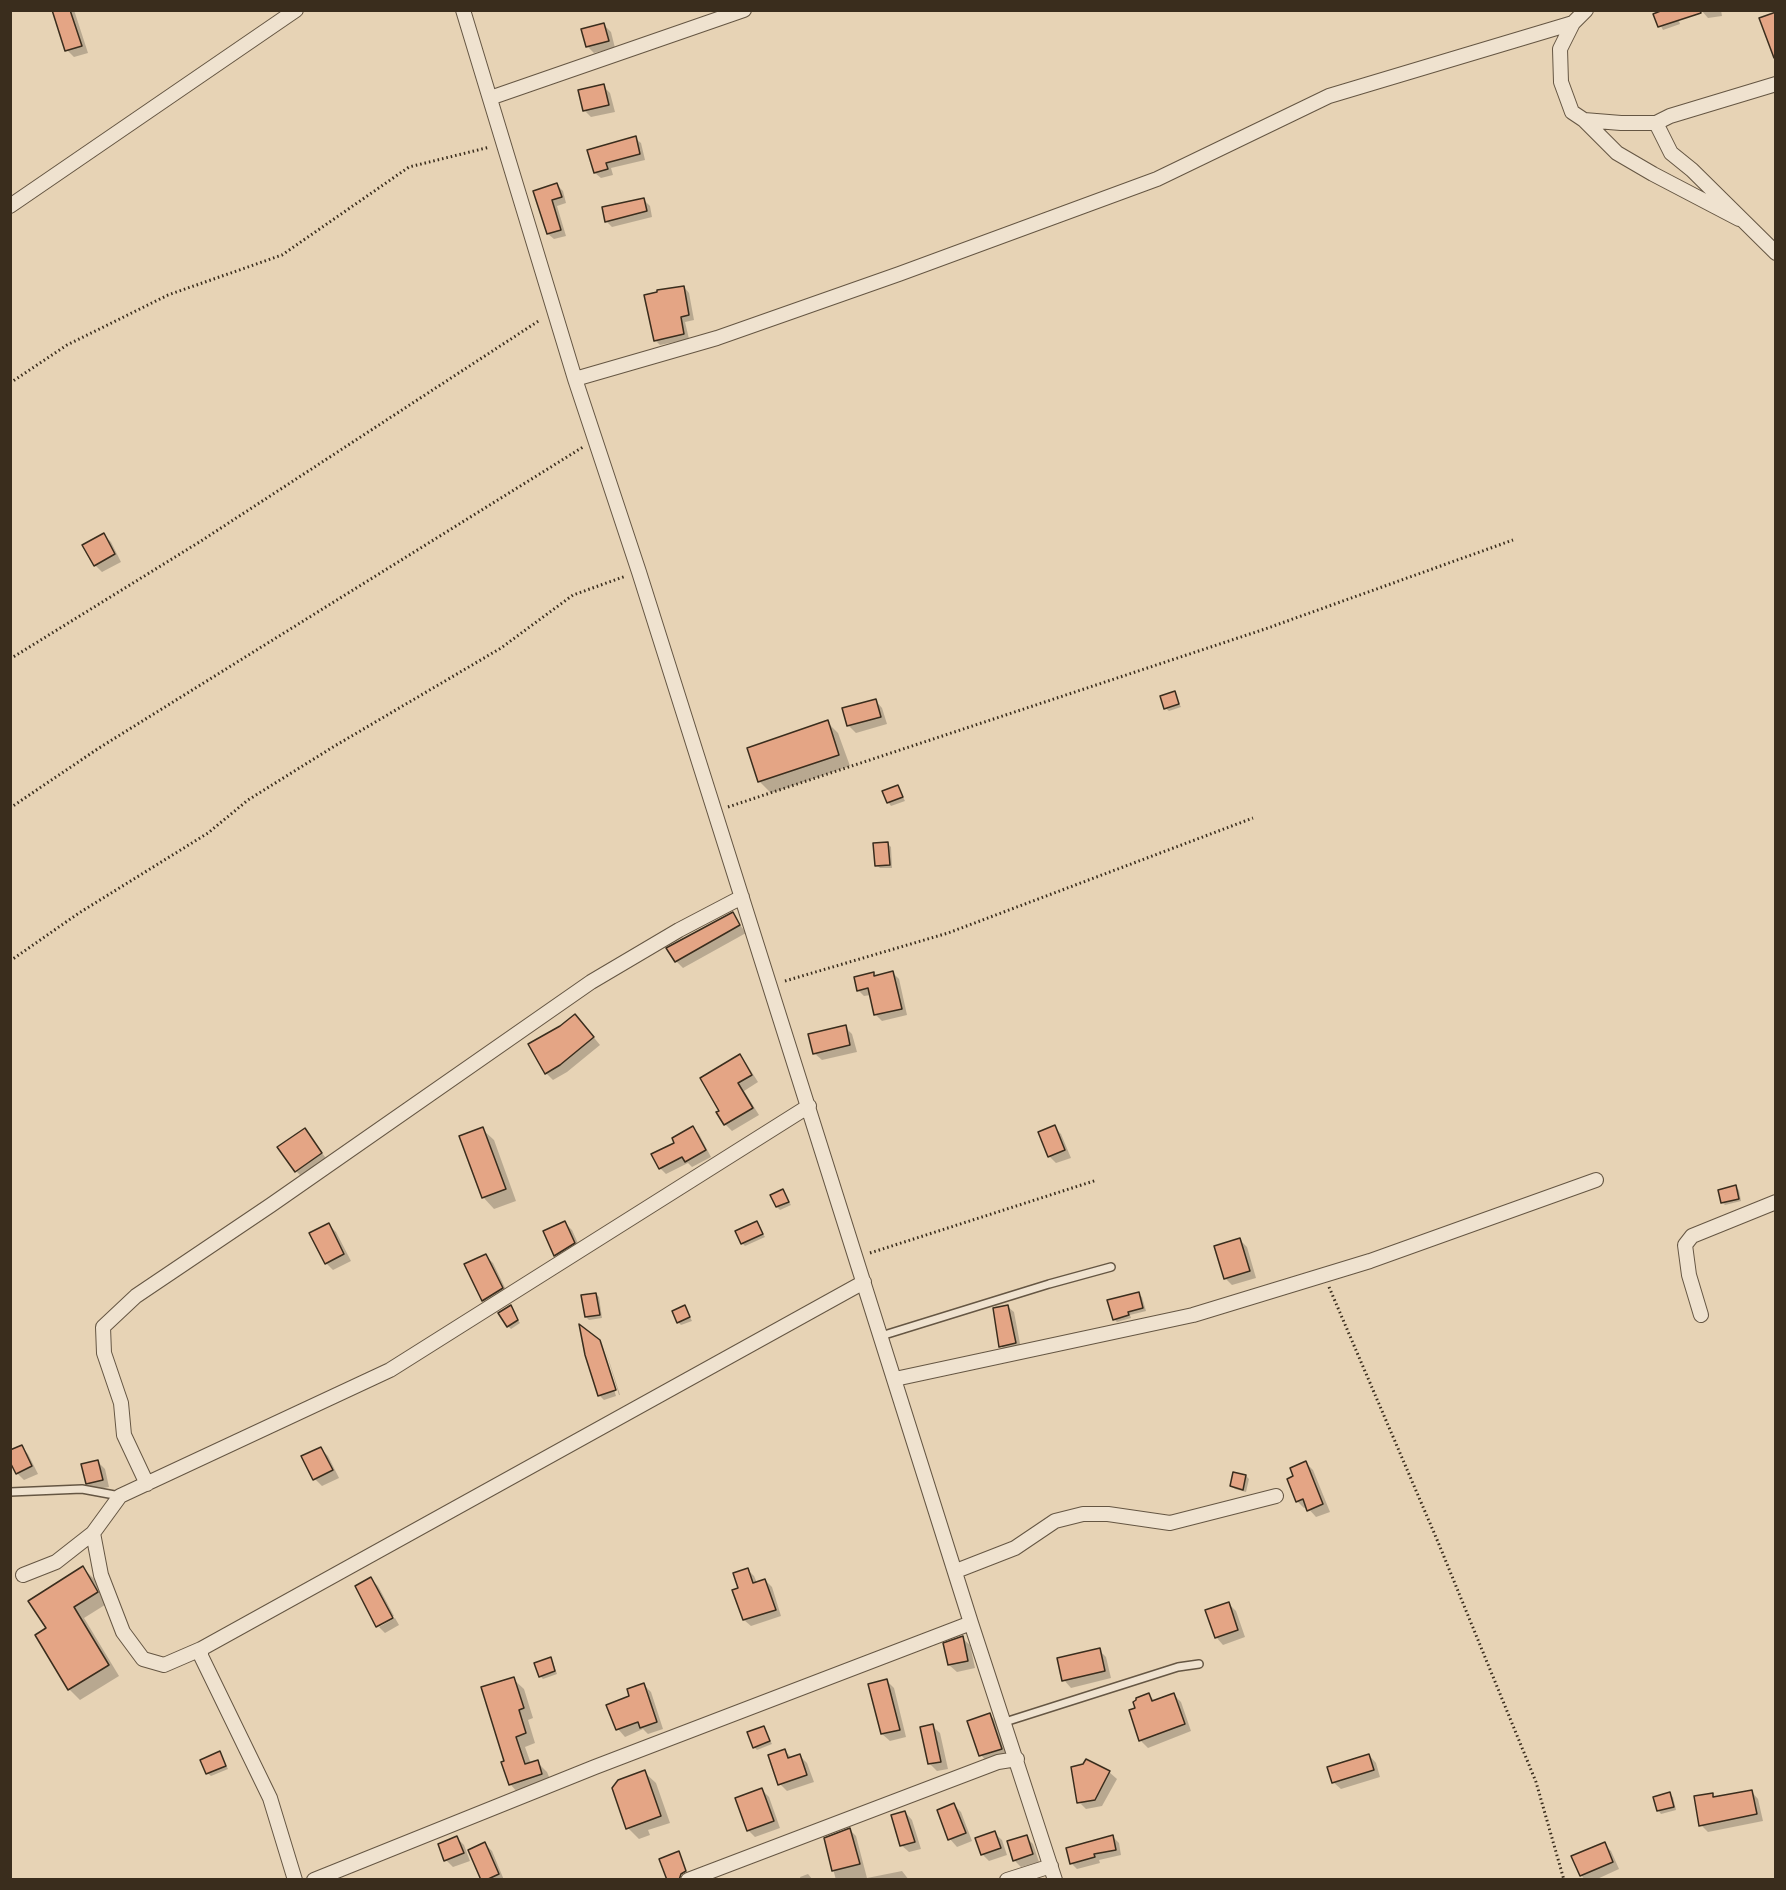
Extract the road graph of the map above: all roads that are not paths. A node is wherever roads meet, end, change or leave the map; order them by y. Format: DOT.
graph roads {
  1 [pos="296,10"];
  2 [pos="463,10"];
  3 [pos="744,10"];
  4 [pos="1586,10"];
  5 [pos="1573,22"];
  6 [pos="1776,84"];
  7 [pos="490,98"];
  8 [pos="1584,120"];
  9 [pos="1656,123"];
  10 [pos="10,206"];
  11 [pos="1739,219"];
  12 [pos="1776,254"];
  13 [pos="575,379"];
  14 [pos="742,897"];
  15 [pos="809,1106"];
  16 [pos="1596,1180"];
  17 [pos="1776,1202"];
  18 [pos="1111,1267"];
  19 [pos="864,1282"];
  20 [pos="1701,1315"];
  21 [pos="881,1336"];
  22 [pos="895,1378"];
  23 [pos="147,1484"];
  24 [pos="10,1492"];
  25 [pos="120,1496"];
  26 [pos="1276,1496"];
  27 [pos="93,1533"];
  28 [pos="956,1571"];
  29 [pos="23,1575"];
  30 [pos="971,1623"];
  31 [pos="201,1649"];
  32 [pos="1199,1664"];
  33 [pos="1005,1722"];
  34 [pos="1017,1759"];
  35 [pos="1053,1873"];
  36 [pos="295,1880"];
  37 [pos="314,1880"];
  38 [pos="688,1880"];
  39 [pos="1007,1880"];
  1 -- 10 [label="street"];
  2 -- 7 [label="street"];
  3 -- 7 [label="street"];
  4 -- 5 [label="street"];
  5 -- 8 [label="street"];
  5 -- 13 [label="street"];
  6 -- 9 [label="street"];
  7 -- 13 [label="street"];
  8 -- 9 [label="street"];
  8 -- 11 [label="street"];
  9 -- 11 [label="street"];
  11 -- 12 [label="street"];
  13 -- 14 [label="street"];
  14 -- 15 [label="street"];
  14 -- 23 [label="street"];
  15 -- 19 [label="street"];
  15 -- 23 [label="street"];
  16 -- 22 [label="street"];
  17 -- 20 [label="street"];
  18 -- 21 [label="lane"];
  19 -- 21 [label="street"];
  19 -- 31 [label="street"];
  21 -- 22 [label="street"];
  22 -- 28 [label="street"];
  23 -- 25 [label="street"];
  24 -- 25 [label="lane"];
  25 -- 27 [label="street"];
  26 -- 28 [label="street"];
  27 -- 29 [label="street"];
  27 -- 31 [label="street"];
  28 -- 30 [label="street"];
  30 -- 33 [label="street"];
  30 -- 37 [label="street"];
  31 -- 36 [label="street"];
  32 -- 33 [label="lane"];
  33 -- 34 [label="street"];
  34 -- 35 [label="street"];
  34 -- 38 [label="street"];
  35 -- 39 [label="street"];
}
